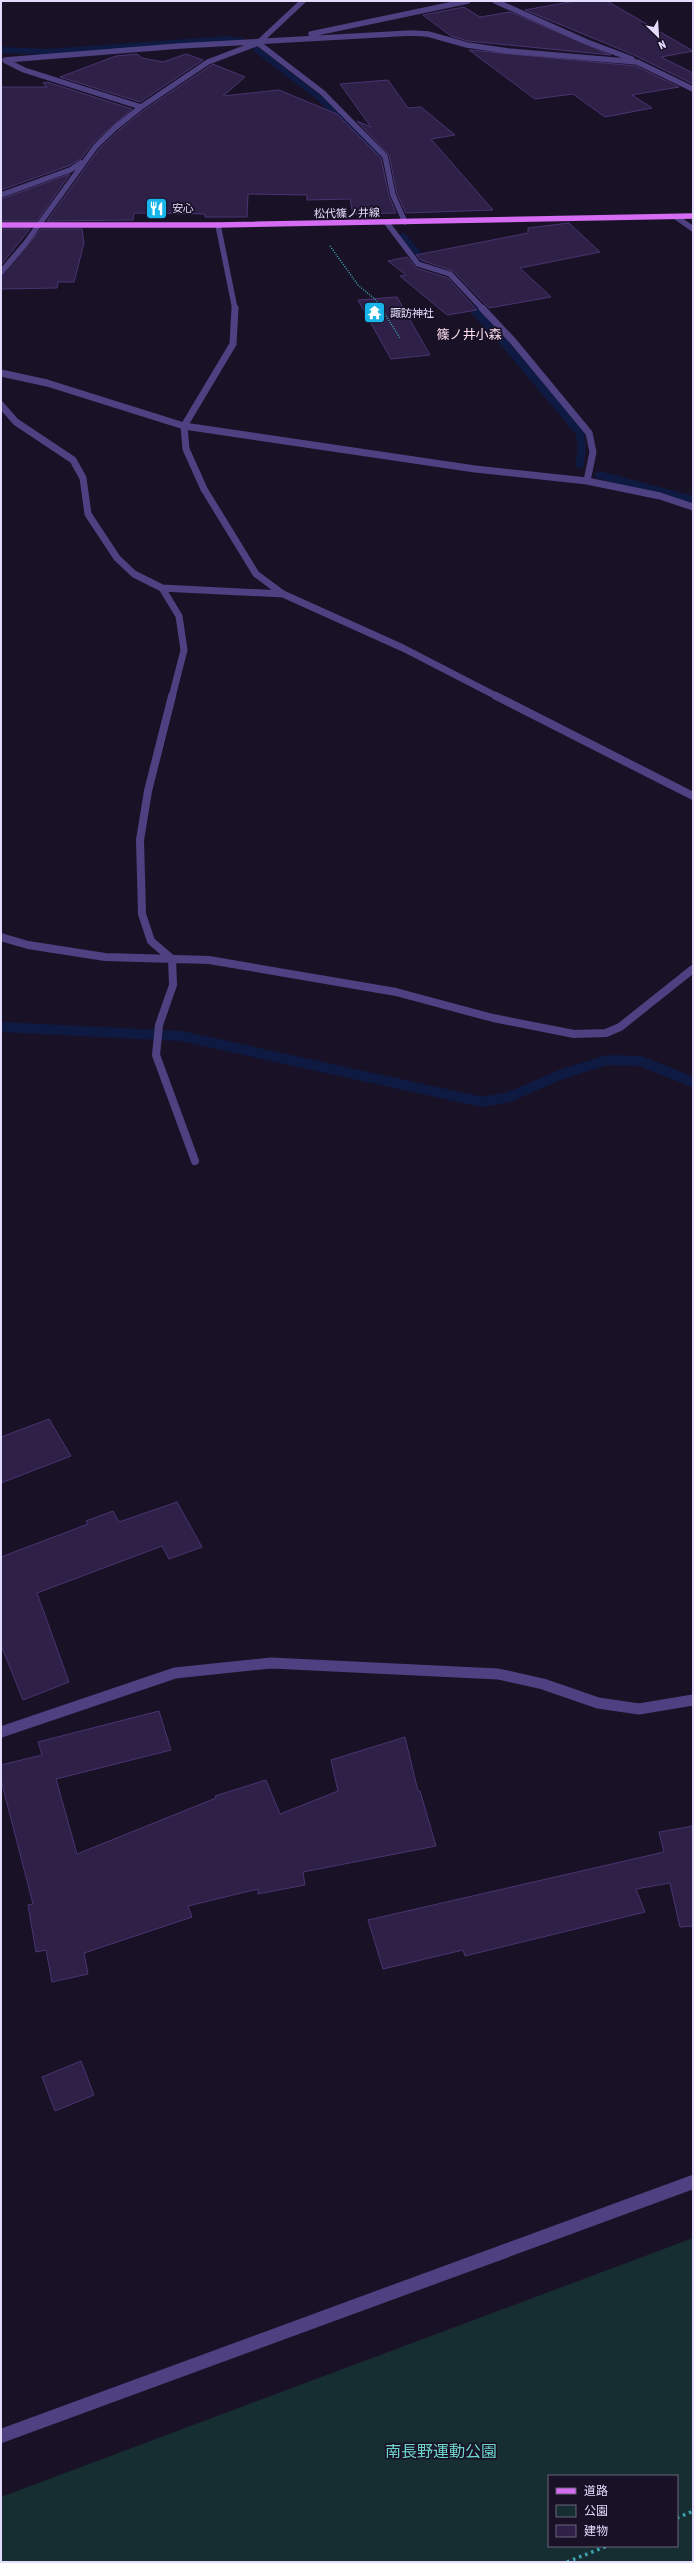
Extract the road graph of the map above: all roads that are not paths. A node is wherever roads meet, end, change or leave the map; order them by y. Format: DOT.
graph roads {
  1 [pos="303,1"];
  2 [pos="468,1"];
  3 [pos="495,1"];
  4 [pos="301,39"];
  5 [pos="258,43"];
  6 [pos="3,60"];
  7 [pos="637,62"];
  8 [pos="693,89"];
  9 [pos="141,107"];
  10 [pos="86,160"];
  11 [pos="1,195"];
  12 [pos="693,216"];
  13 [pos="676,217"];
  14 [pos="405,222"];
  15 [pos="386,223"];
  16 [pos="1,225"];
  17 [pos="37,225"];
  18 [pos="218,226"];
  19 [pos="693,229"];
  20 [pos="1,272"];
  21 [pos="1,373"];
  22 [pos="1,405"];
  23 [pos="184,426"];
  24 [pos="587,481"];
  25 [pos="693,507"];
  26 [pos="162,588"];
  27 [pos="283,594"];
  28 [pos="693,796"];
  29 [pos="1,937"];
  30 [pos="172,959"];
  31 [pos="693,969"];
  32 [pos="195,1161"];
  33 [pos="693,1700"];
  34 [pos="2,1729"];
  35 [pos="693,2182"];
  36 [pos="1,2436"];
  1 -- 5 [label="street"];
  2 -- 4 [label="street"];
  3 -- 7 [label="street"];
  4 -- 5 [label="street"];
  4 -- 7 [label="street"];
  5 -- 6 [label="street"];
  5 -- 9 [label="street"];
  5 -- 14 [label="street"];
  6 -- 9 [label="street"];
  7 -- 8 [label="street"];
  9 -- 10 [label="street"];
  10 -- 11 [label="street"];
  10 -- 17 [label="street"];
  12 -- 13 [label="main road, 松代篠ノ井線"];
  13 -- 14 [label="main road, 松代篠ノ井線"];
  13 -- 19 [label="street"];
  14 -- 15 [label="main road, 松代篠ノ井線"];
  15 -- 18 [label="main road, 松代篠ノ井線"];
  15 -- 24 [label="street"];
  16 -- 17 [label="main road, 松代篠ノ井線"];
  17 -- 18 [label="main road, 松代篠ノ井線"];
  17 -- 20 [label="street"];
  18 -- 23 [label="street"];
  21 -- 23 [label="street"];
  22 -- 26 [label="street"];
  23 -- 24 [label="street"];
  23 -- 27 [label="street"];
  24 -- 25 [label="street"];
  26 -- 27 [label="street"];
  26 -- 30 [label="street"];
  27 -- 28 [label="street"];
  29 -- 30 [label="street"];
  30 -- 31 [label="street"];
  30 -- 32 [label="street"];
  33 -- 34 [label="street"];
  35 -- 36 [label="street"];
}
